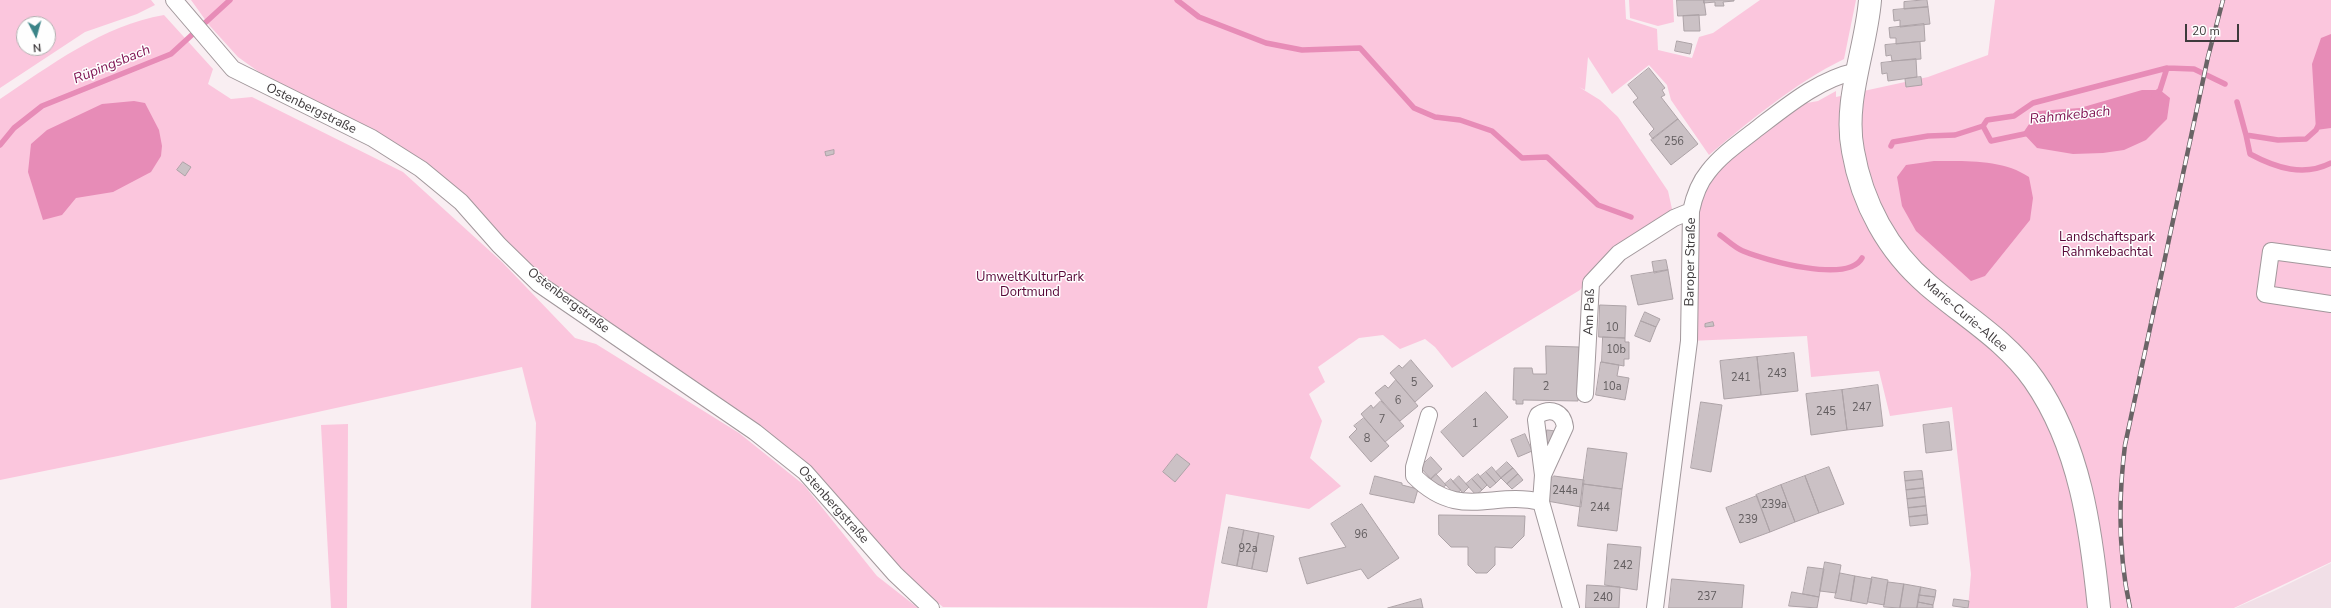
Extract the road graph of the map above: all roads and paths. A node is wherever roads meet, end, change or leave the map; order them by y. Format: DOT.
graph roads {
  1 [pos="174,0"];
  2 [pos="1870,0"];
  3 [pos="1857,71"];
  4 [pos="1691,211"];
  5 [pos="2331,259"];
  6 [pos="2331,304"];
  7 [pos="1585,394"];
  8 [pos="1429,415"];
  9 [pos="1543,475"];
  10 [pos="1541,502"];
  11 [pos="932,608"];
  12 [pos="1571,608"];
  13 [pos="1655,608"];
  14 [pos="2099,608"];
  1 -- 11 [label="street, Ostenbergstraße"];
  2 -- 3 [label="street"];
  3 -- 4 [label="street, Baroper Straße"];
  3 -- 14 [label="street, Marie-Curie-Allee"];
  4 -- 7 [label="street, Am Paß"];
  4 -- 13 [label="street, Baroper Straße"];
  5 -- 6 [label="street"];
  8 -- 10 [label="street"];
  9 -- 10 [label="street"];
  10 -- 12 [label="street"];
}
